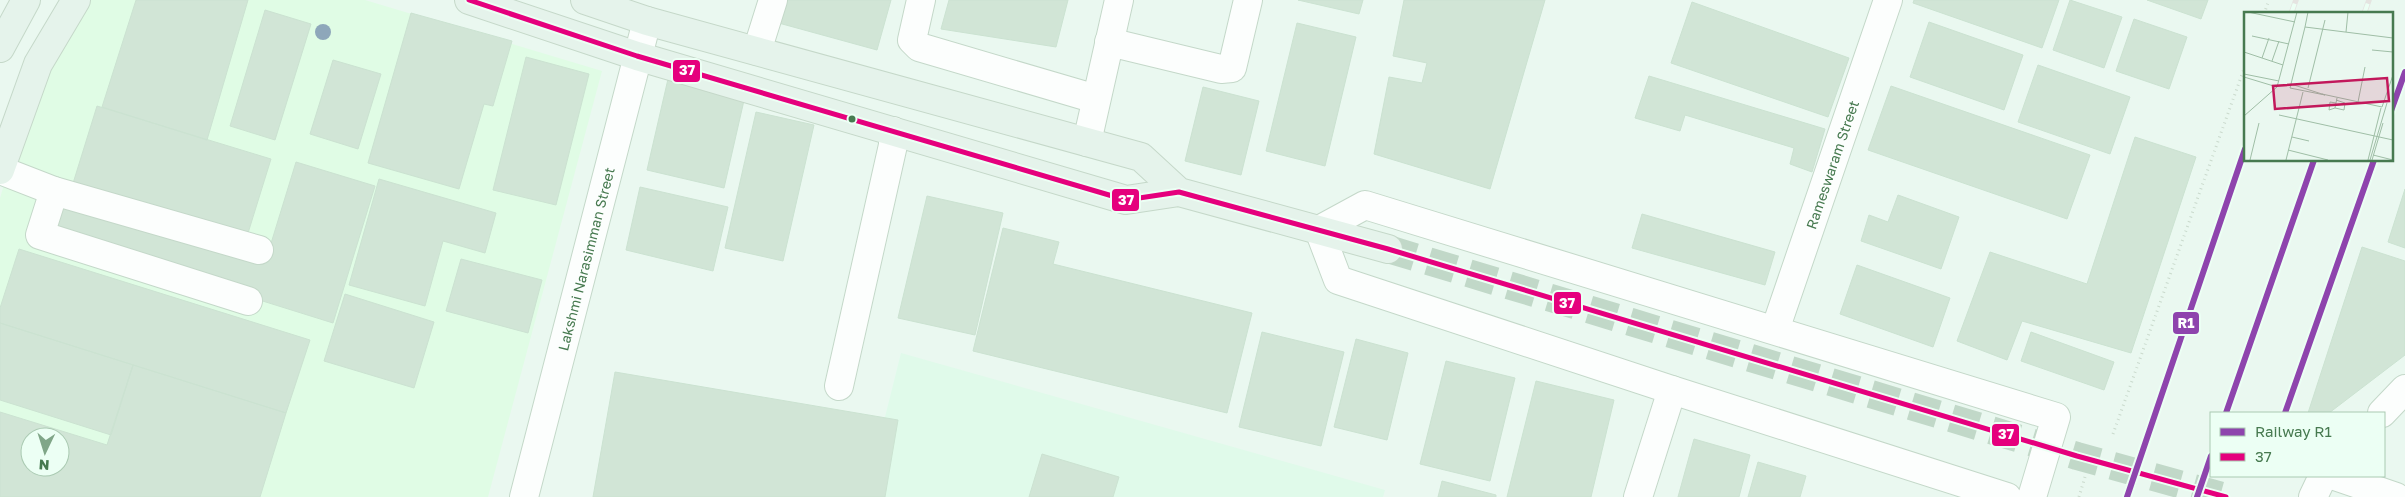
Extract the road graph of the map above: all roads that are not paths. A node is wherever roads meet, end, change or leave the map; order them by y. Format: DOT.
graph roads {
  1 [pos="26,0"];
  2 [pos="76,0"];
  3 [pos="469,0"];
  4 [pos="585,0"];
  5 [pos="773,0"];
  6 [pos="921,0"];
  7 [pos="1118,0"];
  8 [pos="1248,0"];
  9 [pos="1888,0"];
  10 [pos="647,21"];
  11 [pos="1109,42"];
  12 [pos="0,48"];
  13 [pos="757,51"];
  14 [pos="637,56"];
  15 [pos="1096,99"];
  16 [pos="893,131"];
  17 [pos="1087,142"];
  18 [pos="0,170"];
  19 [pos="54,191"];
  20 [pos="1179,192"];
  21 [pos="1319,230"];
  22 [pos="1388,249"];
  23 [pos="259,250"];
  24 [pos="248,301"];
  25 [pos="1776,330"];
  26 [pos="838,386"];
  27 [pos="2405,389"];
  28 [pos="1672,390"];
  29 [pos="2383,412"];
  30 [pos="2322,477"];
  31 [pos="2338,477"];
  32 [pos="524,497"];
  33 [pos="1638,497"];
  34 [pos="2007,497"];
  35 [pos="2032,497"];
  36 [pos="2313,497"];
  37 [pos="2396,497"];
  1 -- 12 [label="main road"];
  2 -- 18 [label="main road"];
  3 -- 14 [label="main road"];
  4 -- 10 [label="main road"];
  5 -- 13 [label="street"];
  6 -- 15 [label="street"];
  7 -- 11 [label="street"];
  8 -- 11 [label="street"];
  9 -- 25 [label="street, Rameswaram Street"];
  10 -- 13 [label="main road"];
  10 -- 14 [label="street, Lakshmi Narasimman Street"];
  11 -- 15 [label="street"];
  13 -- 17 [label="main road"];
  14 -- 16 [label="main road"];
  14 -- 32 [label="street, Lakshmi Narasimman Street"];
  15 -- 17 [label="street"];
  16 -- 20 [label="main road"];
  16 -- 26 [label="street"];
  17 -- 20 [label="main road"];
  18 -- 19 [label="street"];
  19 -- 23 [label="street"];
  19 -- 24 [label="street"];
  20 -- 21 [label="main road"];
  21 -- 22 [label="main road"];
  21 -- 25 [label="street"];
  21 -- 28 [label="street"];
  25 -- 35 [label="street"];
  27 -- 29 [label="street"];
  28 -- 33 [label="street"];
  28 -- 34 [label="street"];
  30 -- 36 [label="street"];
  31 -- 37 [label="street"];
}
